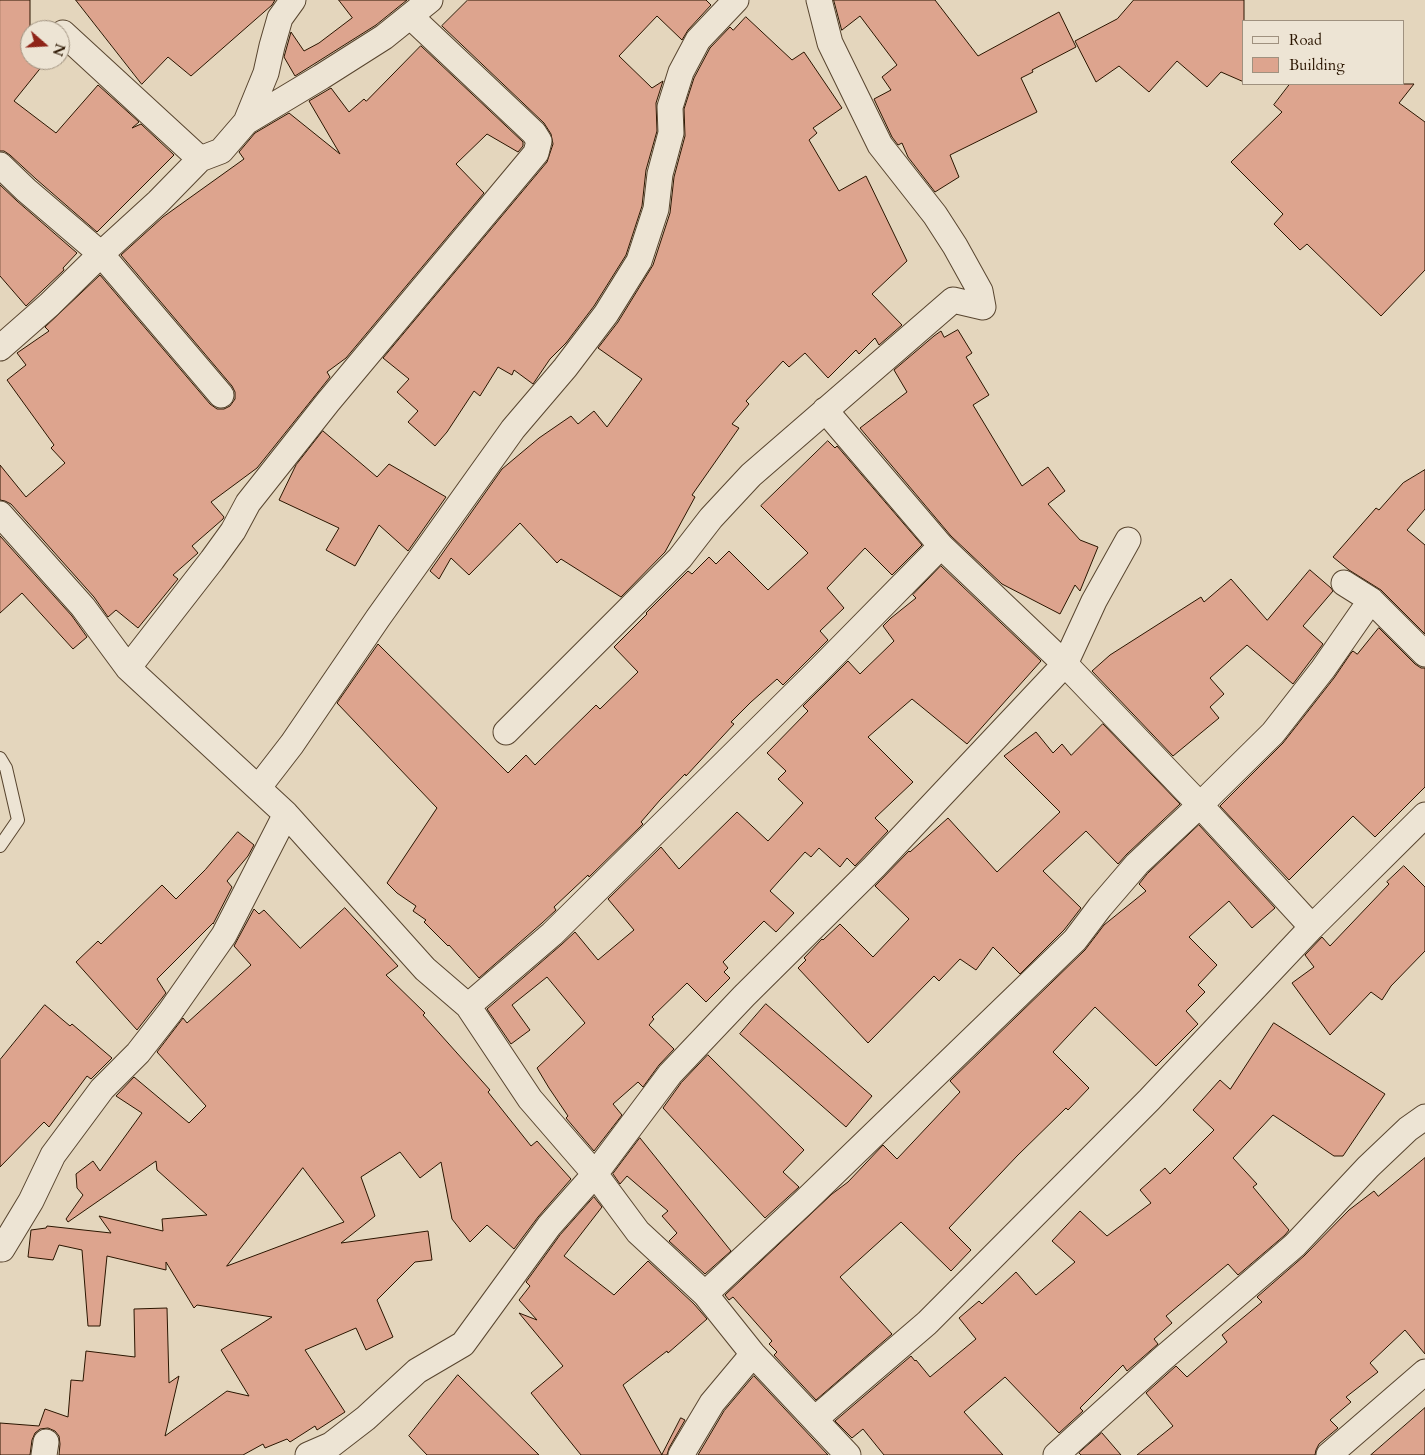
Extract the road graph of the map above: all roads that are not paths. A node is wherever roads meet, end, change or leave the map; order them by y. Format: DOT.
graph roads {
  1 [pos="293,0"];
  2 [pos="430,0"];
  3 [pos="736,0"];
  4 [pos="819,0"];
  5 [pos="410,16"];
  6 [pos="70,39"];
  7 [pos="246,122"];
  8 [pos="200,159"];
  9 [pos="0,165"];
  10 [pos="101,254"];
  11 [pos="0,348"];
  12 [pos="220,395"];
  13 [pos="825,410"];
  14 [pos="0,514"];
  15 [pos="1128,540"];
  16 [pos="941,546"];
  17 [pos="1344,583"];
  18 [pos="1371,600"];
  19 [pos="1425,654"];
  20 [pos="1066,664"];
  21 [pos="128,668"];
  22 [pos="506,732"];
  23 [pos="0,758"];
  24 [pos="258,788"];
  25 [pos="1200,805"];
  26 [pos="286,814"];
  27 [pos="1425,815"];
  28 [pos="0,846"];
  29 [pos="1312,927"];
  30 [pos="468,1006"];
  31 [pos="1425,1116"];
  32 [pos="595,1174"];
  33 [pos="2,1250"];
  34 [pos="706,1294"];
  35 [pos="753,1354"];
  36 [pos="1425,1372"];
  37 [pos="815,1419"];
  38 [pos="329,1452"];
  39 [pos="680,1455"];
  40 [pos="848,1455"];
  41 [pos="1056,1455"];
  42 [pos="1329,1455"];
  1 -- 7 [label="street"];
  2 -- 5 [label="street"];
  3 -- 24 [label="street"];
  4 -- 13 [label="street"];
  5 -- 7 [label="street"];
  5 -- 21 [label="street"];
  6 -- 8 [label="street"];
  7 -- 8 [label="street"];
  8 -- 10 [label="street"];
  9 -- 10 [label="street"];
  10 -- 11 [label="street"];
  10 -- 12 [label="street"];
  13 -- 16 [label="street"];
  13 -- 22 [label="street"];
  14 -- 21 [label="street"];
  15 -- 20 [label="street"];
  16 -- 20 [label="street"];
  16 -- 30 [label="street"];
  17 -- 18 [label="street"];
  18 -- 19 [label="street"];
  18 -- 25 [label="street"];
  20 -- 25 [label="street"];
  20 -- 32 [label="street"];
  21 -- 24 [label="street"];
  23 -- 28 [label="lane"];
  24 -- 26 [label="street"];
  25 -- 29 [label="street"];
  25 -- 34 [label="street"];
  26 -- 30 [label="street"];
  26 -- 33 [label="street"];
  27 -- 29 [label="street"];
  29 -- 37 [label="street"];
  30 -- 32 [label="street"];
  31 -- 41 [label="street"];
  32 -- 34 [label="street"];
  32 -- 38 [label="street"];
  34 -- 35 [label="street"];
  35 -- 37 [label="street"];
  35 -- 39 [label="street"];
  36 -- 42 [label="street"];
  37 -- 40 [label="street"];
}
